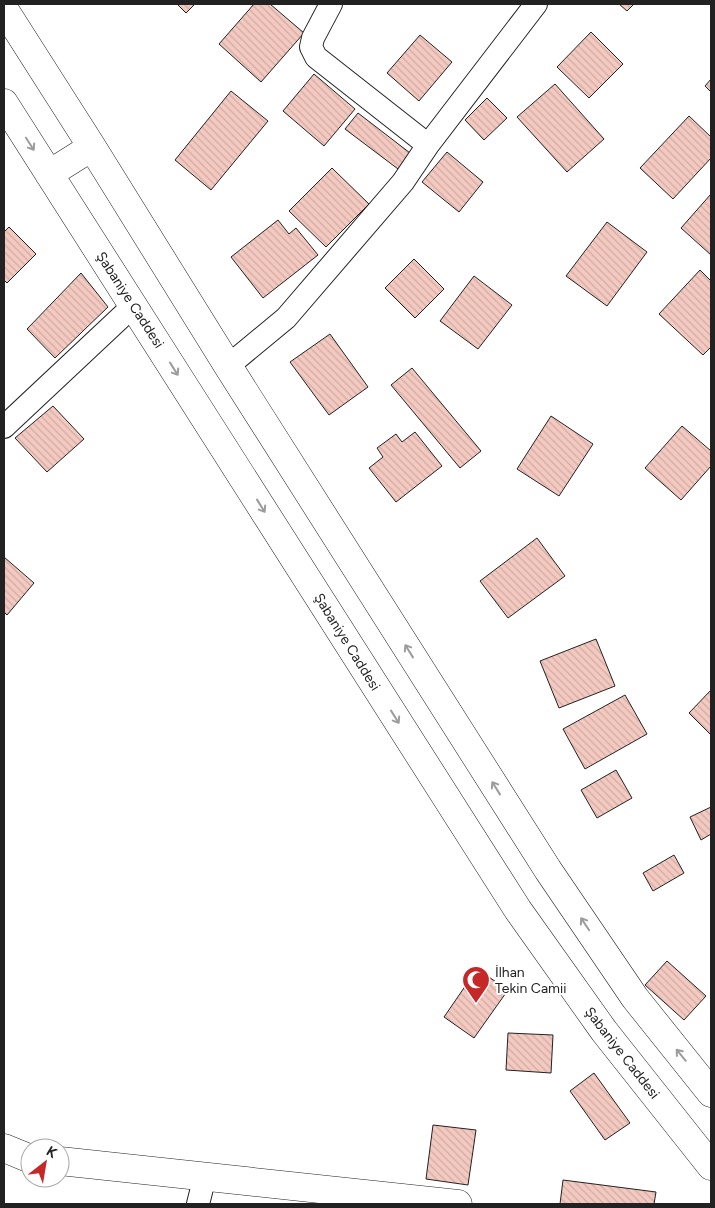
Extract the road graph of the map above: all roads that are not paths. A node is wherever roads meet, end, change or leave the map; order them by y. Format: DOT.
graph roads {
  1 [pos="330,4"];
  2 [pos="536,4"];
  3 [pos="4,9"];
  4 [pos="7,116"];
  5 [pos="428,145"];
  6 [pos="92,148"];
  7 [pos="49,174"];
  8 [pos="134,305"];
  9 [pos="228,366"];
  10 [pos="4,427"];
  11 [pos="711,1093"];
  12 [pos="4,1148"];
  13 [pos="20,1155"];
  14 [pos="70,1162"];
  15 [pos="711,1166"];
  16 [pos="205,1176"];
  17 [pos="198,1204"];
  18 [pos="458,1204"];
  1 -- 5 [label="street"];
  2 -- 5 [label="street"];
  3 -- 6 [label="main road"];
  4 -- 7 [label="main road, Şabaniye Caddesi, one-way"];
  5 -- 9 [label="street"];
  6 -- 7 [label="main road"];
  6 -- 9 [label="main road"];
  7 -- 8 [label="main road, Şabaniye Caddesi"];
  8 -- 10 [label="street"];
  8 -- 15 [label="main road, Şabaniye Caddesi, one-way"];
  11 -- 9 [label="main road, one-way"];
  12 -- 13 [label="main road"];
  14 -- 16 [label="main road"];
  16 -- 17 [label="street"];
  16 -- 18 [label="main road"];
}
